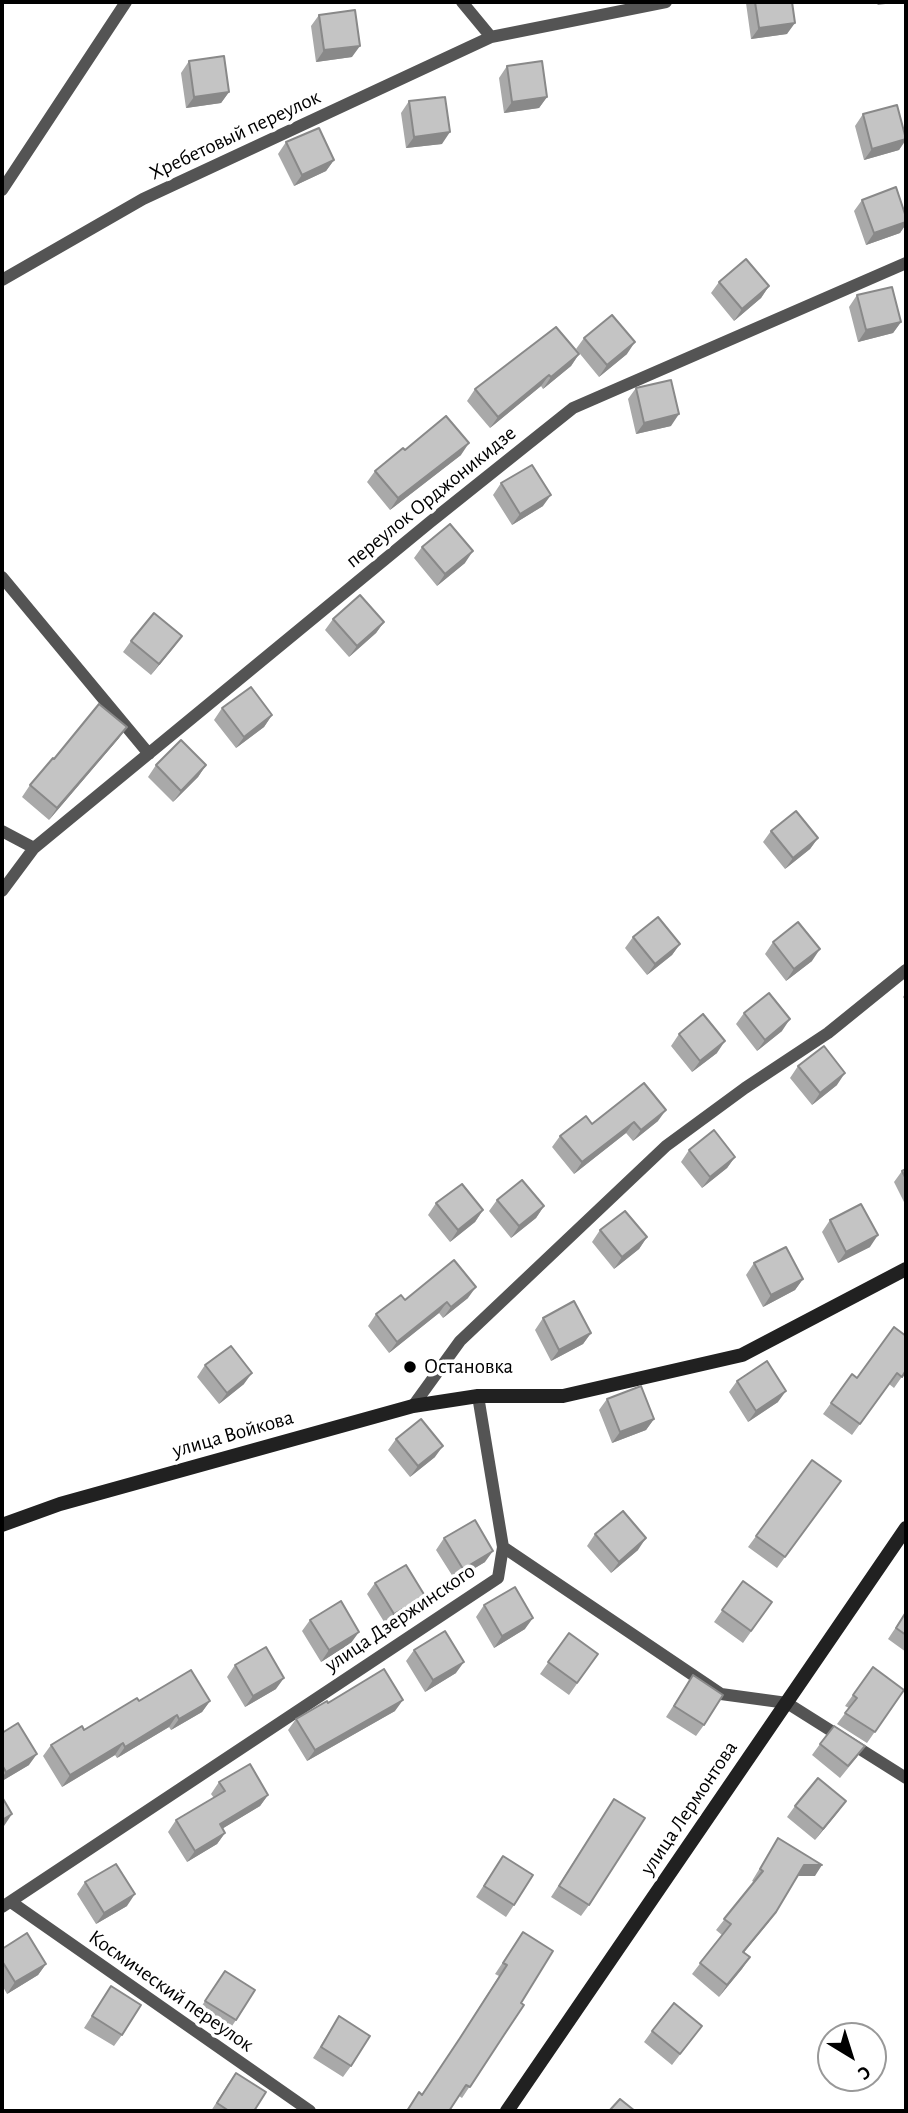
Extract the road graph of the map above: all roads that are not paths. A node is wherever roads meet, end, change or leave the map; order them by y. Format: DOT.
graph roads {
  1 [pos="125,2"];
  2 [pos="463,2"];
  3 [pos="666,2"];
  4 [pos="491,37"];
  5 [pos="2,190"];
  6 [pos="906,263"];
  7 [pos="2,280"];
  8 [pos="2,577"];
  9 [pos="149,754"];
  10 [pos="2,831"];
  11 [pos="34,848"];
  12 [pos="2,891"];
  13 [pos="906,970"];
  14 [pos="906,1269"];
  15 [pos="478,1396"];
  16 [pos="413,1406"];
  17 [pos="2,1525"];
  18 [pos="906,1528"];
  19 [pos="503,1547"];
  20 [pos="787,1703"];
  21 [pos="906,1778"];
  22 [pos="6,1905"];
  23 [pos="310,2111"];
  24 [pos="507,2111"];
  1 -- 5 [label="lane"];
  2 -- 4 [label="lane"];
  3 -- 4 [label="lane, Хребетовый переулок"];
  4 -- 7 [label="lane, Хребетовый переулок"];
  6 -- 9 [label="lane, переулок Орджоникидзе"];
  8 -- 9 [label="lane"];
  9 -- 11 [label="lane, переулок Орджоникидзе"];
  10 -- 11 [label="lane"];
  11 -- 12 [label="lane, переулок Орджоникидзе"];
  13 -- 16 [label="lane"];
  14 -- 15 [label="street"];
  15 -- 16 [label="street, улица Войкова"];
  15 -- 19 [label="lane, улица Дзержинского"];
  16 -- 17 [label="street, улица Войкова"];
  18 -- 20 [label="street, улица Лермонтова"];
  19 -- 20 [label="lane"];
  19 -- 22 [label="lane, улица Дзержинского"];
  20 -- 21 [label="lane"];
  20 -- 24 [label="street, улица Лермонтова"];
  22 -- 23 [label="lane, Космический переулок"];
}
